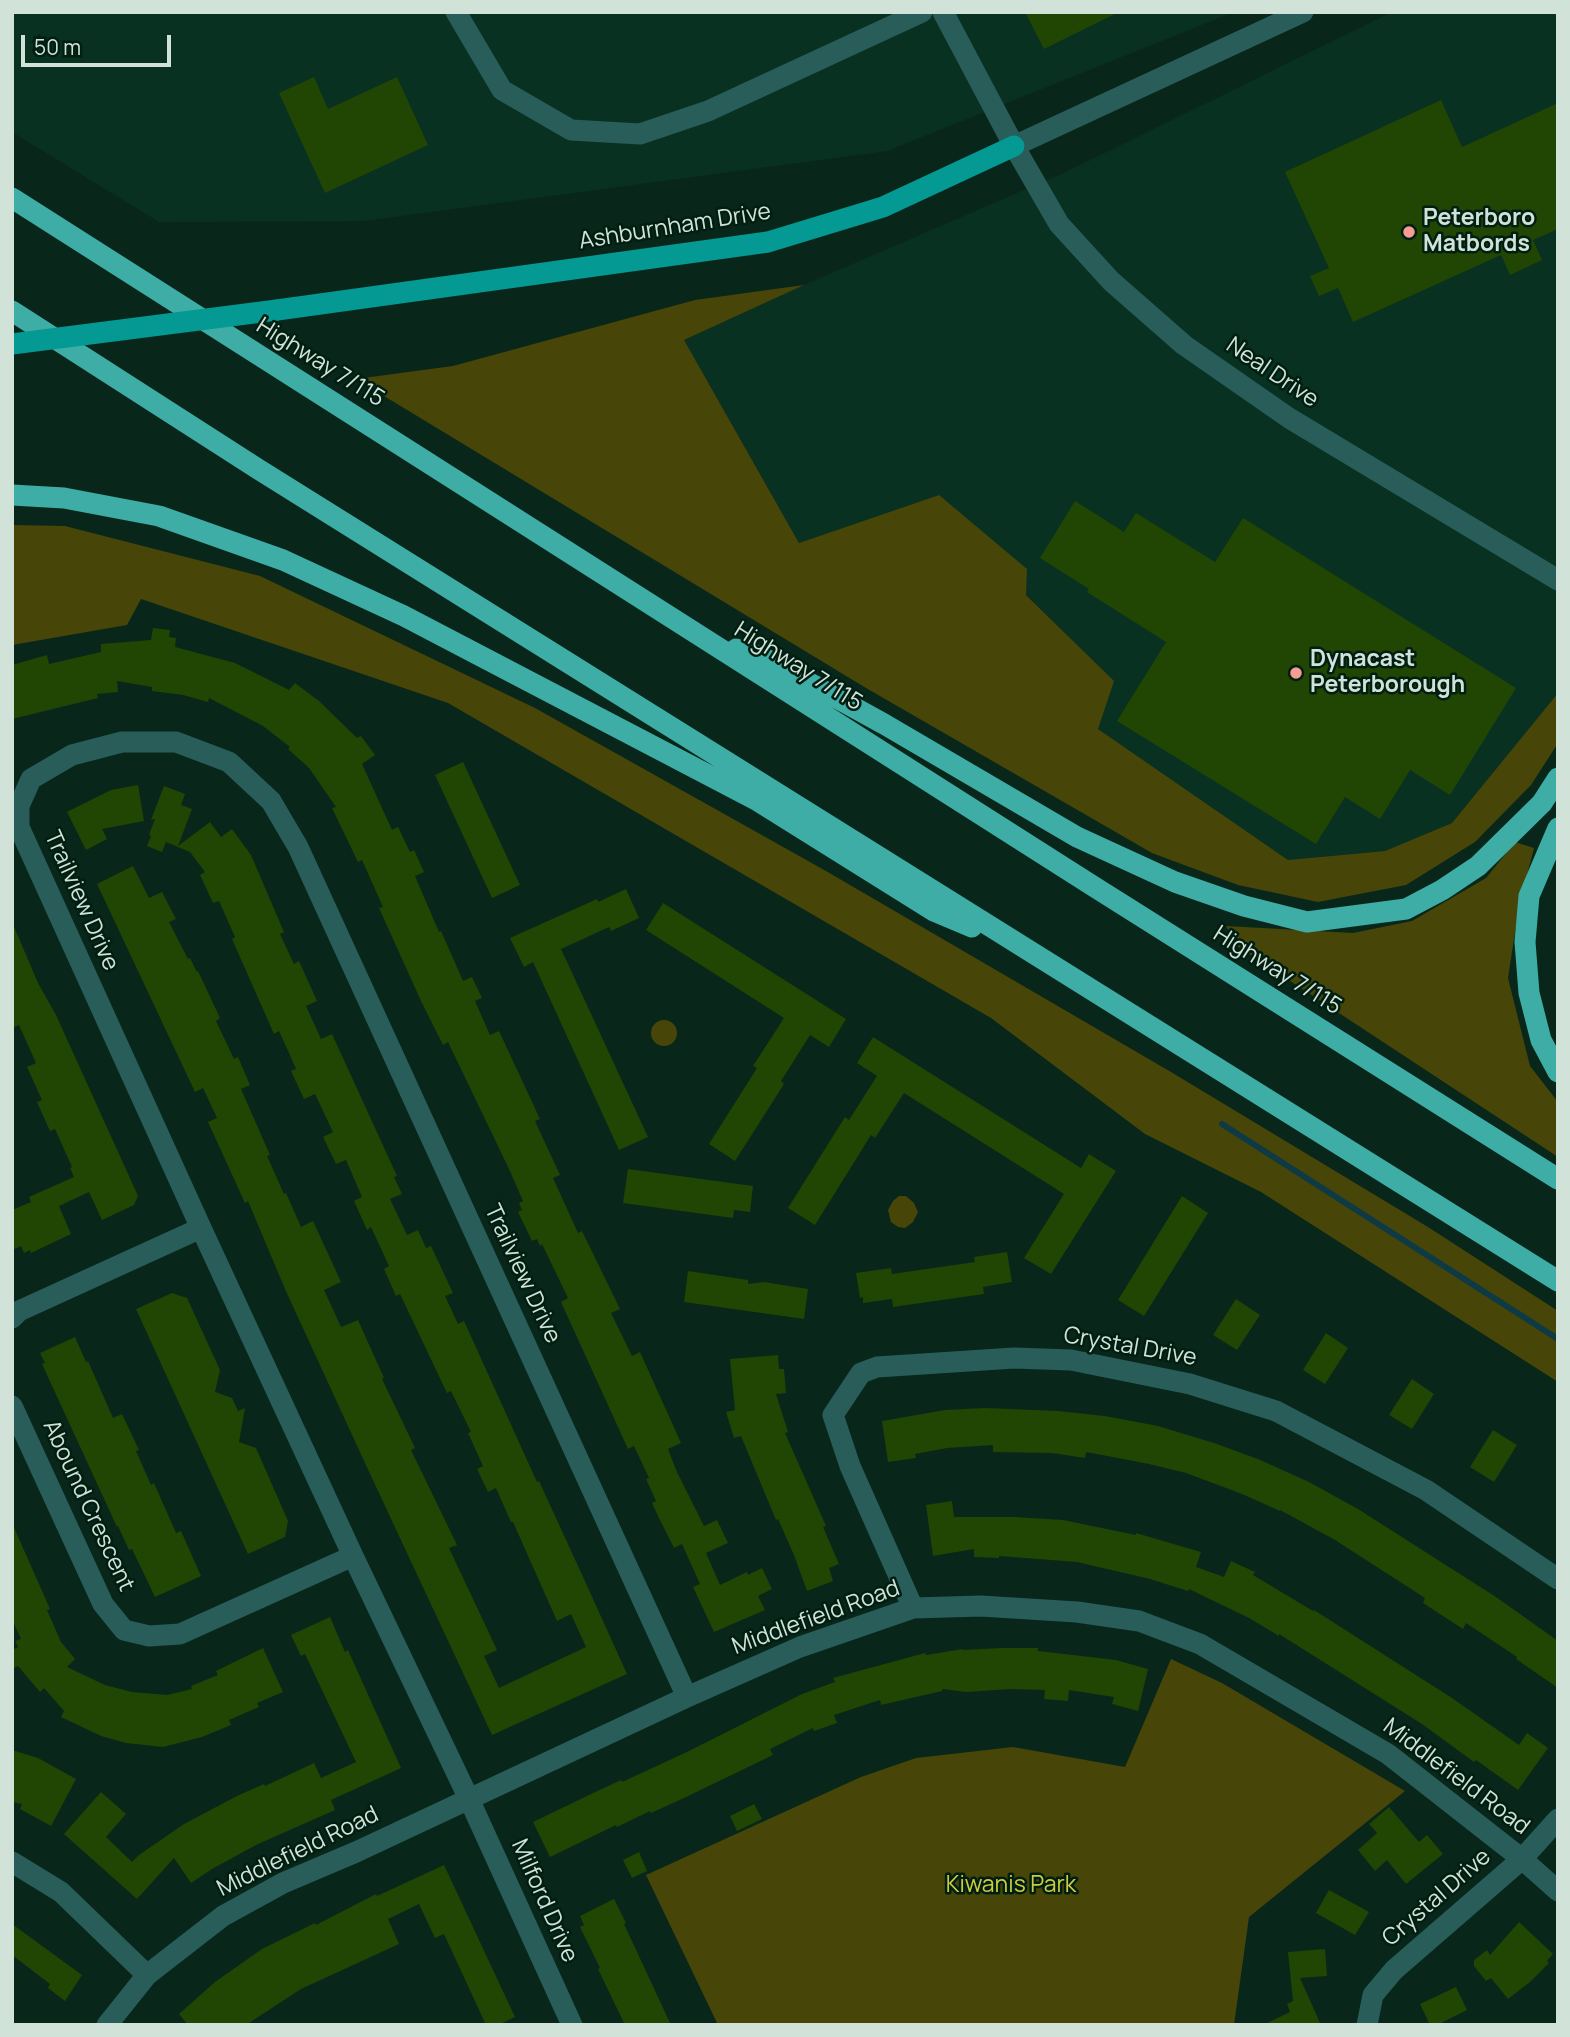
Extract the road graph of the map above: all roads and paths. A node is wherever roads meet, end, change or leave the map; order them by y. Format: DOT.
graph roads {
  1 [pos="456,12"];
  2 [pos="922,12"];
  3 [pos="943,12"];
  4 [pos="1303,12"];
  5 [pos="1014,146"];
  6 [pos="12,198"];
  7 [pos="12,311"];
  8 [pos="12,344"];
  9 [pos="12,495"];
  10 [pos="1558,580"];
  11 [pos="705,639"];
  12 [pos="1558,778"];
  13 [pos="1558,828"];
  14 [pos="1039,956"];
  15 [pos="1558,1072"];
  16 [pos="1558,1179"];
  17 [pos="201,1227"];
  18 [pos="1558,1282"];
  19 [pos="12,1318"];
  20 [pos="12,1406"];
  21 [pos="353,1556"];
  22 [pos="1558,1579"];
  23 [pos="913,1608"];
  24 [pos="687,1697"];
  25 [pos="469,1799"];
  26 [pos="1558,1819"];
  27 [pos="1522,1859"];
  28 [pos="12,1862"];
  29 [pos="1558,1891"];
  30 [pos="147,1975"];
  31 [pos="107,2025"];
  32 [pos="572,2025"];
  33 [pos="1367,2025"];
  1 -- 2 [label="street"];
  3 -- 5 [label="street, Neal Drive"];
  4 -- 5 [label="street, Ashburnham Drive"];
  5 -- 8 [label="main road, Ashburnham Drive, bridge"];
  5 -- 10 [label="street, Neal Drive"];
  6 -- 11 [label="highway, Highway 7/115"];
  7 -- 14 [label="highway"];
  9 -- 14 [label="highway"];
  11 -- 12 [label="highway"];
  11 -- 16 [label="highway, Highway 7/115"];
  13 -- 15 [label="highway"];
  14 -- 18 [label="highway"];
  17 -- 19 [label="street"];
  17 -- 21 [label="street, Trailview Drive"];
  17 -- 24 [label="street, Trailview Drive"];
  20 -- 21 [label="street, Abound Crescent"];
  21 -- 25 [label="street, Trailview Drive"];
  22 -- 23 [label="street, Crystal Drive"];
  23 -- 24 [label="street, Middlefield Road"];
  23 -- 27 [label="street, Middlefield Road"];
  24 -- 25 [label="street, Middlefield Road"];
  25 -- 30 [label="street, Middlefield Road"];
  25 -- 32 [label="street, Milford Drive"];
  26 -- 27 [label="street, Crystal Drive"];
  27 -- 29 [label="street, Middlefield Road"];
  27 -- 33 [label="street, Crystal Drive"];
  28 -- 30 [label="street"];
  30 -- 31 [label="street, Middlefield Road"];
}
